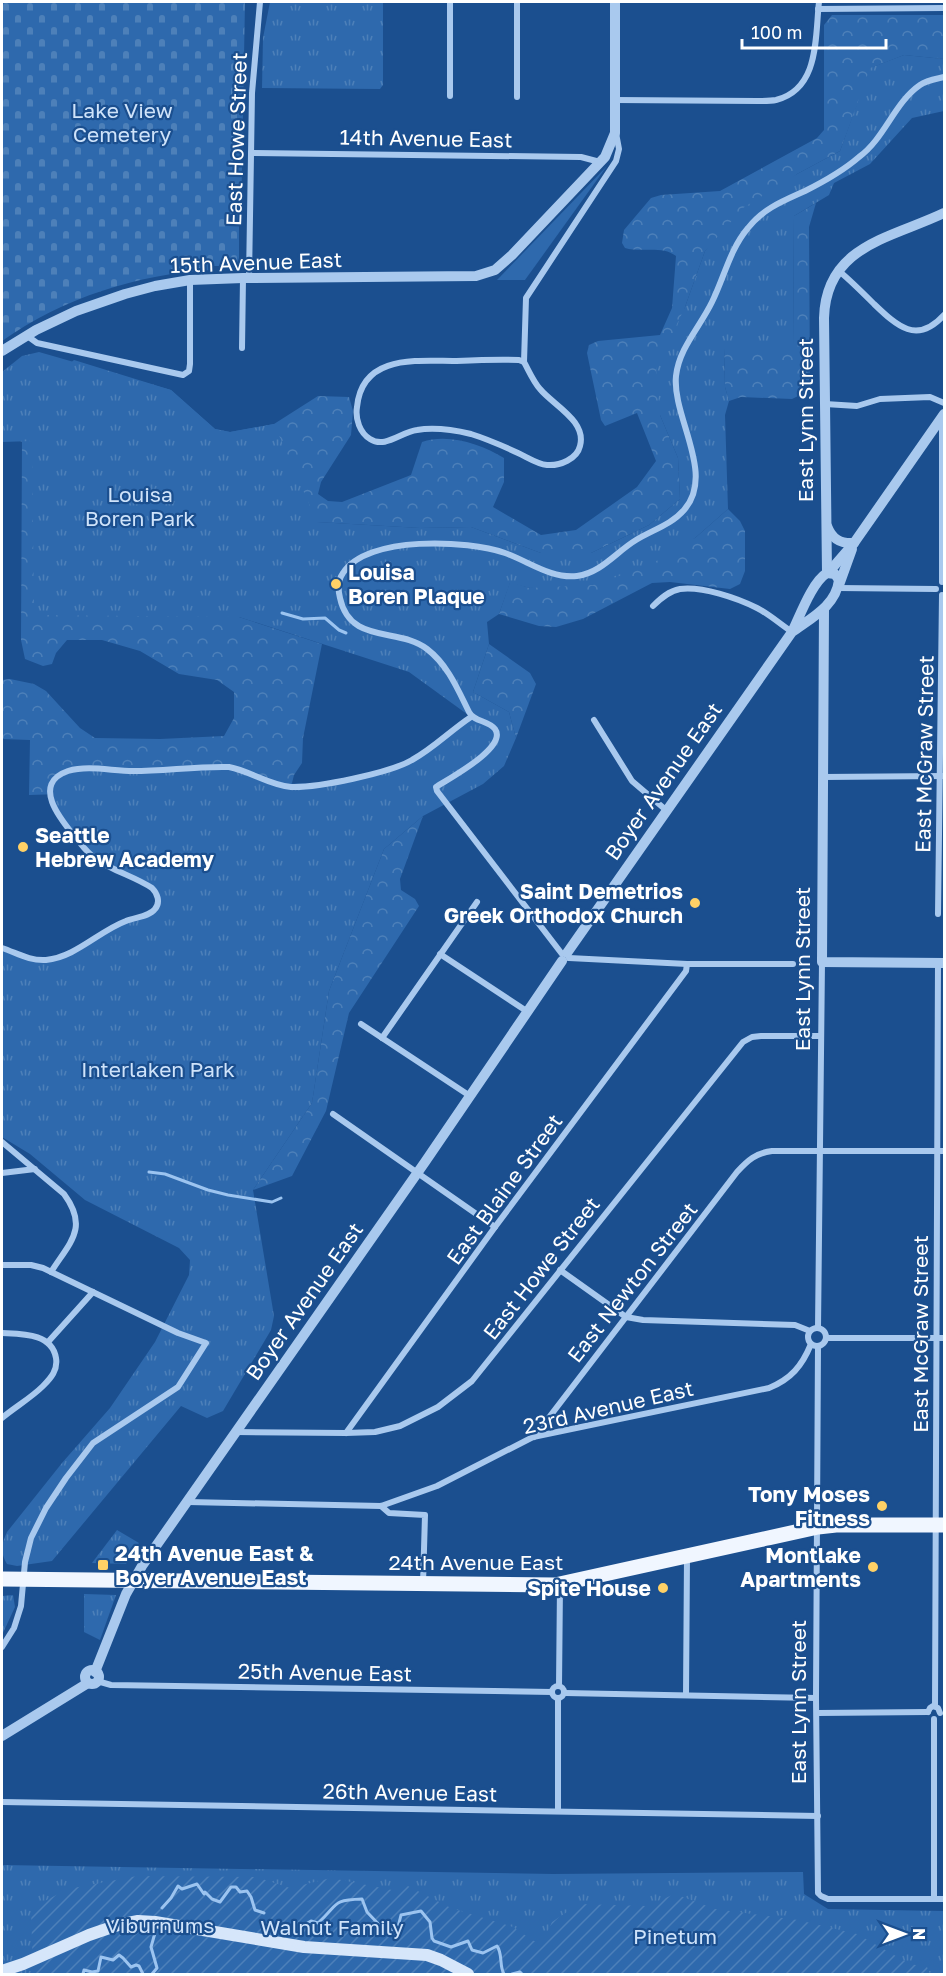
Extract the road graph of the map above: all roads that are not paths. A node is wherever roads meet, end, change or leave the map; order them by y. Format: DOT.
graph roads {
  1 [pos="260,2"];
  2 [pos="450,2"];
  3 [pos="518,2"];
  4 [pos="615,2"];
  5 [pos="818,5"];
  6 [pos="945,8"];
  7 [pos="945,77"];
  8 [pos="450,96"];
  9 [pos="517,97"];
  10 [pos="615,100"];
  11 [pos="615,133"];
  12 [pos="251,153"];
  13 [pos="600,162"];
  14 [pos="945,213"];
  15 [pos="839,271"];
  16 [pos="246,278"];
  17 [pos="190,280"];
  18 [pos="945,315"];
  19 [pos="26,335"];
  20 [pos="242,348"];
  21 [pos="2,351"];
  22 [pos="524,362"];
  23 [pos="945,403"];
  24 [pos="825,404"];
  25 [pos="943,415"];
  26 [pos="825,521"];
  27 [pos="854,543"];
  28 [pos="827,573"];
  29 [pos="943,582"];
  30 [pos="838,587"];
  31 [pos="936,589"];
  32 [pos="943,595"];
  33 [pos="807,600"];
  34 [pos="653,606"];
  35 [pos="823,610"];
  36 [pos="792,632"];
  37 [pos="471,717"];
  38 [pos="594,720"];
  39 [pos="942,776"];
  40 [pos="823,777"];
  41 [pos="666,810"];
  42 [pos="477,902"];
  43 [pos="939,914"];
  44 [pos="2,948"];
  45 [pos="440,954"];
  46 [pos="565,956"];
  47 [pos="822,962"];
  48 [pos="941,963"];
  49 [pos="687,964"];
  50 [pos="793,964"];
  51 [pos="528,1012"];
  52 [pos="361,1024"];
  53 [pos="821,1036"];
  54 [pos="382,1038"];
  55 [pos="470,1096"];
  56 [pos="333,1114"];
  57 [pos="2,1142"];
  58 [pos="941,1151"];
  59 [pos="821,1152"];
  60 [pos="35,1169"];
  61 [pos="418,1172"];
  62 [pos="2,1173"];
  63 [pos="495,1227"];
  64 [pos="2,1265"];
  65 [pos="560,1269"];
  66 [pos="51,1272"];
  67 [pos="93,1292"];
  68 [pos="626,1317"];
  69 [pos="818,1328"];
  70 [pos="810,1331"];
  71 [pos="2,1333"];
  72 [pos="826,1338"];
  73 [pos="937,1338"];
  74 [pos="945,1338"];
  75 [pos="48,1342"];
  76 [pos="814,1345"];
  77 [pos="2,1418"];
  78 [pos="236,1432"];
  79 [pos="346,1433"];
  80 [pos="533,1437"];
  81 [pos="187,1502"];
  82 [pos="381,1506"];
  83 [pos="940,1525"];
  84 [pos="818,1527"];
  85 [pos="687,1557"];
  86 [pos="2,1579"];
  87 [pos="24,1579"];
  88 [pos="133,1581"];
  89 [pos="423,1584"];
  90 [pos="560,1584"];
  91 [pos="2,1647"];
  92 [pos="94,1679"];
  93 [pos="559,1686"];
  94 [pos="552,1692"];
  95 [pos="565,1693"];
  96 [pos="686,1695"];
  97 [pos="816,1698"];
  98 [pos="558,1699"];
  99 [pos="935,1706"];
  100 [pos="928,1712"];
  101 [pos="817,1713"];
  102 [pos="942,1713"];
  103 [pos="934,1719"];
  104 [pos="2,1736"];
  105 [pos="2,1802"];
  106 [pos="558,1811"];
  107 [pos="818,1816"];
  108 [pos="934,1899"];
  109 [pos="945,1899"];
  110 [pos="2,1971"];
  111 [pos="468,1974"];
  1 -- 12 [label="street, East Howe Street"];
  2 -- 8 [label="street"];
  3 -- 9 [label="street"];
  4 -- 10 [label="street"];
  5 -- 6 [label="street"];
  5 -- 10 [label="street"];
  7 -- 37 [label="street"];
  10 -- 11 [label="street"];
  11 -- 13 [label="street"];
  11 -- 22 [label="street"];
  12 -- 13 [label="street, 14th Avenue East"];
  12 -- 16 [label="street, East Howe Street"];
  13 -- 16 [label="street, 15th Avenue East"];
  14 -- 15 [label="street"];
  15 -- 18 [label="street"];
  15 -- 24 [label="street, East Lynn Street"];
  16 -- 17 [label="street, 15th Avenue East"];
  16 -- 20 [label="street, East Howe Street"];
  17 -- 19 [label="street, 15th Avenue East"];
  17 -- 19 [label="street"];
  19 -- 21 [label="street, 15th Avenue East"];
  22 -- 22 [label="street"];
  23 -- 24 [label="street"];
  24 -- 26 [label="street, East Lynn Street"];
  25 -- 27 [label="street"];
  25 -- 29 [label="street"];
  26 -- 27 [label="street"];
  26 -- 28 [label="street, East Lynn Street"];
  27 -- 28 [label="street"];
  27 -- 30 [label="street"];
  28 -- 30 [label="street"];
  28 -- 33 [label="street, Boyer Avenue East"];
  29 -- 31 [label="street"];
  30 -- 31 [label="street"];
  30 -- 35 [label="street"];
  31 -- 32 [label="street"];
  32 -- 39 [label="street, East McGraw Street"];
  33 -- 35 [label="street"];
  33 -- 36 [label="street, Boyer Avenue East"];
  34 -- 36 [label="street"];
  35 -- 36 [label="street, Boyer Avenue East"];
  35 -- 40 [label="street, East Lynn Street"];
  36 -- 41 [label="street, Boyer Avenue East"];
  37 -- 44 [label="street"];
  37 -- 46 [label="street"];
  38 -- 41 [label="street"];
  39 -- 40 [label="street"];
  39 -- 43 [label="street, East McGraw Street"];
  40 -- 47 [label="street, East Lynn Street"];
  41 -- 46 [label="street, Boyer Avenue East"];
  42 -- 45 [label="street"];
  45 -- 51 [label="street"];
  45 -- 54 [label="street"];
  46 -- 49 [label="street"];
  46 -- 51 [label="street, Boyer Avenue East"];
  47 -- 48 [label="street"];
  47 -- 53 [label="street, East Lynn Street"];
  48 -- 58 [label="street, East McGraw Street"];
  49 -- 50 [label="street"];
  49 -- 63 [label="street, East Blaine Street"];
  51 -- 55 [label="street, Boyer Avenue East"];
  52 -- 54 [label="street"];
  53 -- 59 [label="street, East Lynn Street"];
  53 -- 65 [label="street, East Howe Street"];
  54 -- 55 [label="street"];
  55 -- 61 [label="street, Boyer Avenue East"];
  56 -- 61 [label="street"];
  57 -- 60 [label="street"];
  58 -- 59 [label="street"];
  58 -- 73 [label="street, East McGraw Street"];
  59 -- 68 [label="street, East Newton Street"];
  59 -- 69 [label="street, East Lynn Street"];
  60 -- 62 [label="street"];
  60 -- 66 [label="street"];
  61 -- 63 [label="street"];
  61 -- 78 [label="street, Boyer Avenue East"];
  63 -- 79 [label="street, East Blaine Street"];
  64 -- 66 [label="street"];
  65 -- 68 [label="street"];
  65 -- 79 [label="street, East Howe Street"];
  66 -- 67 [label="street"];
  67 -- 75 [label="street"];
  67 -- 87 [label="street"];
  68 -- 70 [label="street"];
  68 -- 80 [label="street, East Newton Street"];
  69 -- 70 [label="street"];
  69 -- 72 [label="street"];
  70 -- 76 [label="street"];
  71 -- 75 [label="street"];
  72 -- 73 [label="street"];
  72 -- 76 [label="street"];
  73 -- 74 [label="street"];
  73 -- 83 [label="street, East McGraw Street"];
  75 -- 77 [label="street"];
  76 -- 80 [label="street, 23rd Avenue East"];
  76 -- 84 [label="street, East Lynn Street"];
  78 -- 79 [label="street, East Howe Street"];
  78 -- 81 [label="street, Boyer Avenue East"];
  80 -- 82 [label="street, 23rd Avenue East"];
  81 -- 82 [label="street, 23rd Avenue East"];
  81 -- 88 [label="street, Boyer Avenue East"];
  82 -- 89 [label="street"];
  83 -- 84 [label="main road, 24th Avenue East"];
  83 -- 99 [label="street, East McGraw Street"];
  84 -- 85 [label="main road, 24th Avenue East"];
  84 -- 97 [label="street, East Lynn Street"];
  85 -- 90 [label="main road, 24th Avenue East"];
  85 -- 96 [label="street"];
  86 -- 87 [label="main road, 24th Avenue East"];
  87 -- 88 [label="main road, 24th Avenue East"];
  87 -- 91 [label="street"];
  88 -- 89 [label="main road, 24th Avenue East"];
  88 -- 92 [label="street, Boyer Avenue East"];
  89 -- 90 [label="main road, 24th Avenue East"];
  90 -- 93 [label="street"];
  92 -- 94 [label="street, 25th Avenue East"];
  92 -- 104 [label="street"];
  93 -- 94 [label="street"];
  93 -- 95 [label="street"];
  94 -- 98 [label="street"];
  95 -- 96 [label="street"];
  95 -- 98 [label="street"];
  96 -- 97 [label="street"];
  97 -- 101 [label="street, East Lynn Street"];
  98 -- 106 [label="street"];
  99 -- 100 [label="street"];
  99 -- 102 [label="street"];
  100 -- 101 [label="street"];
  100 -- 103 [label="street"];
  101 -- 107 [label="street, East Lynn Street"];
  102 -- 103 [label="street"];
  103 -- 108 [label="street"];
  105 -- 106 [label="street, 26th Avenue East"];
  106 -- 107 [label="street, 26th Avenue East"];
  107 -- 108 [label="street, East Lynn Street"];
  108 -- 109 [label="street"];
  110 -- 111 [label="main road"];
}
